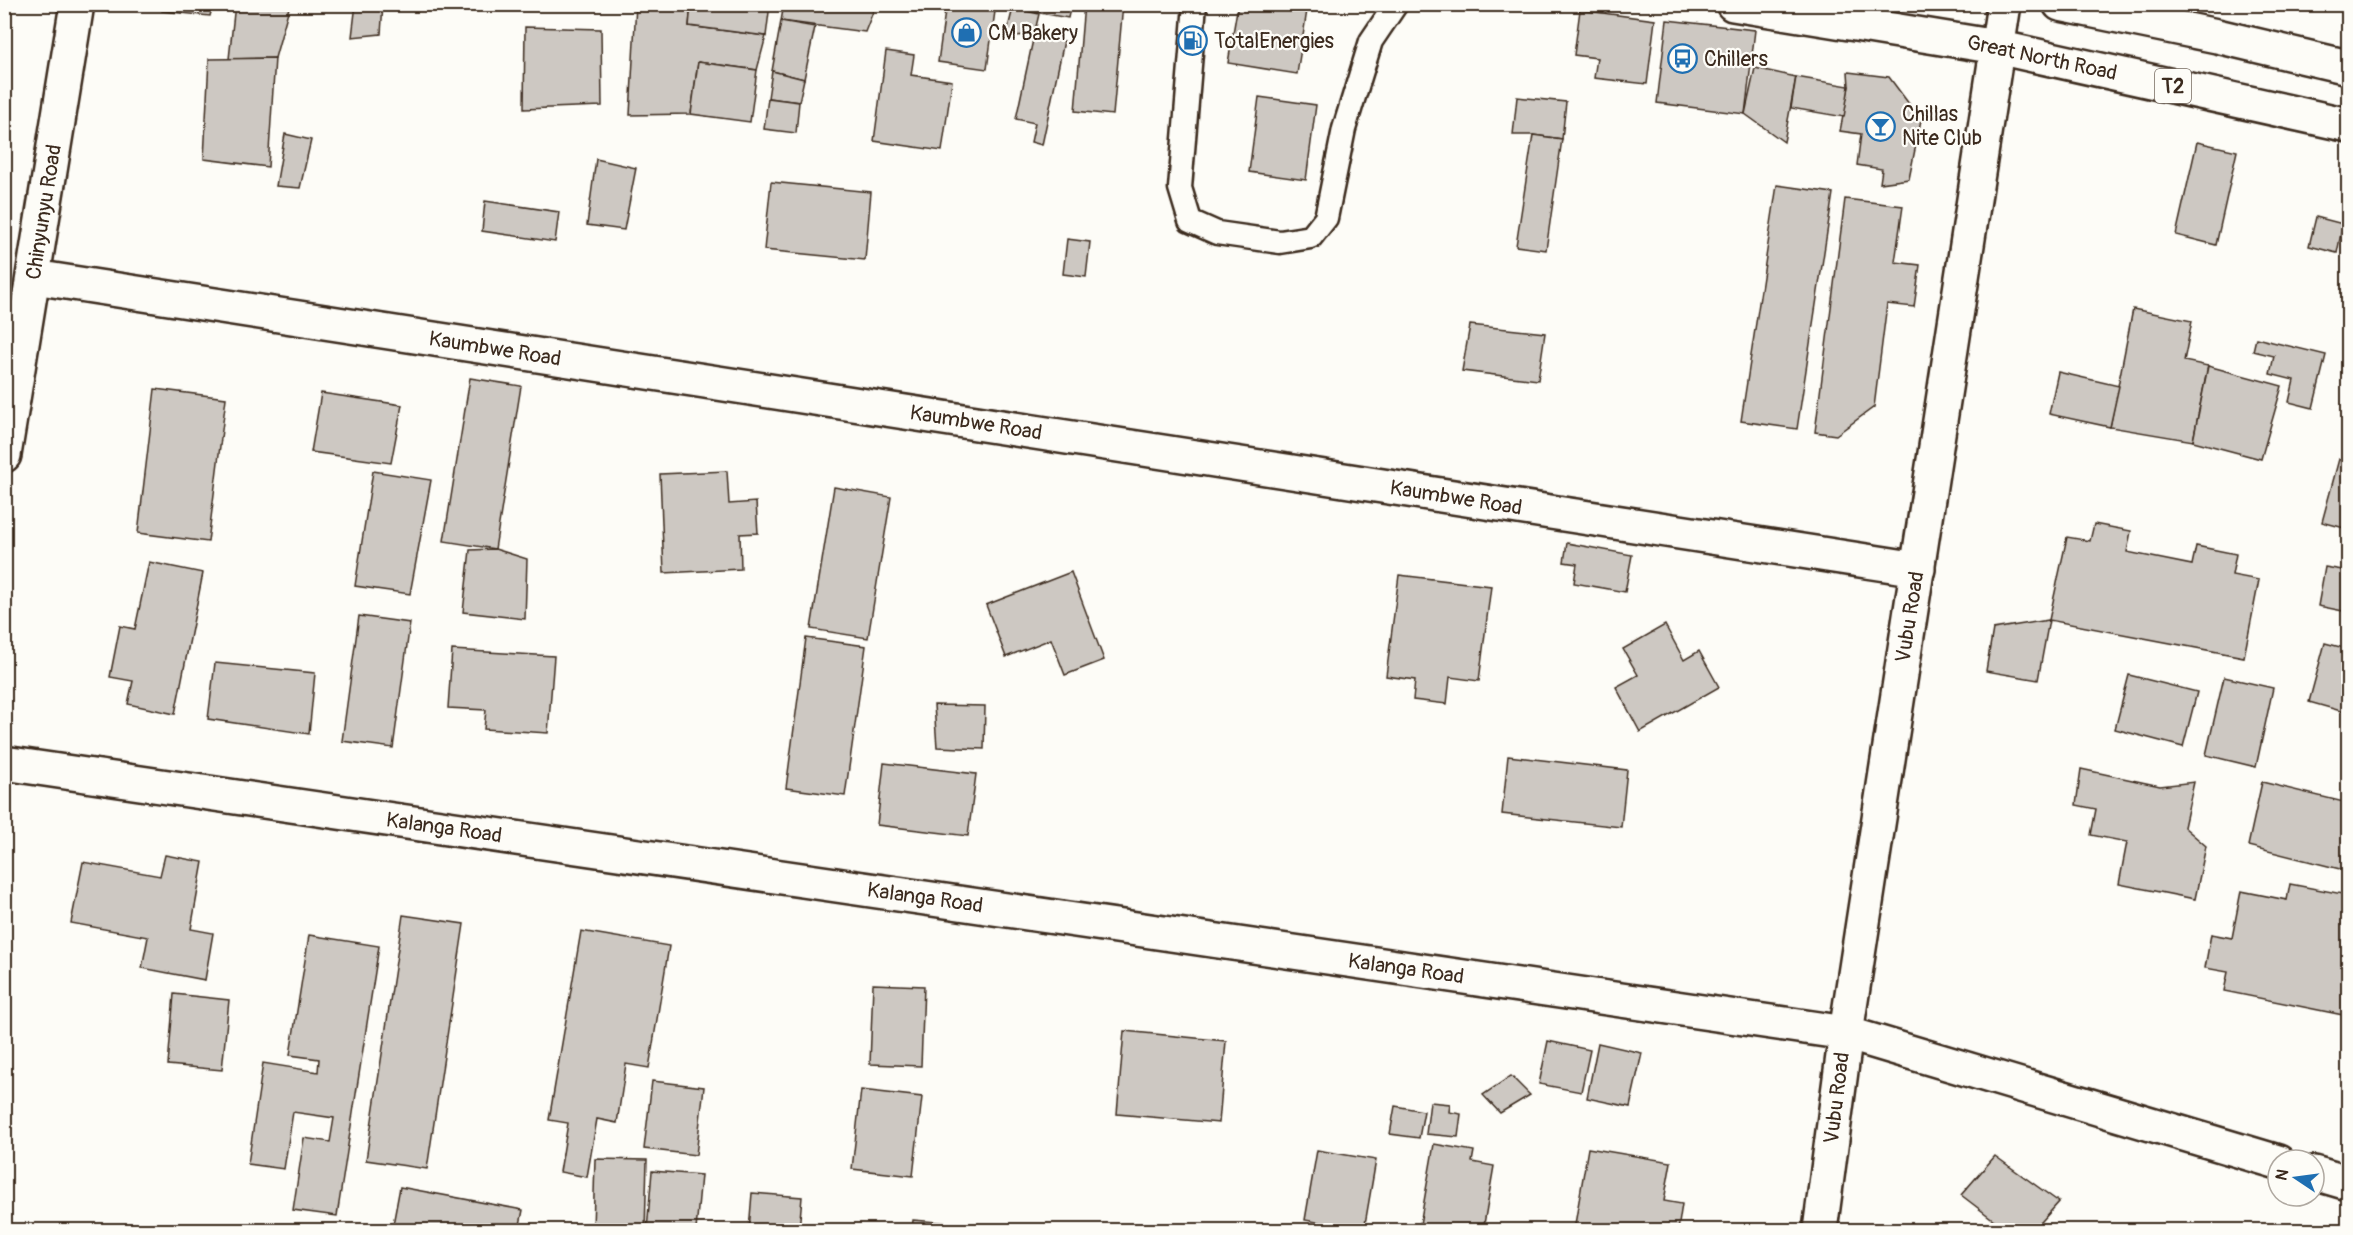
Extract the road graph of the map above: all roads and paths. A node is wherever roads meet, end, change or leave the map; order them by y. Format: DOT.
graph roads {
  1 [pos="77,4"];
  2 [pos="1196,4"];
  3 [pos="1396,4"];
  4 [pos="1733,4"];
  5 [pos="2004,4"];
  6 [pos="2060,4"];
  7 [pos="1997,47"];
  8 [pos="2349,67"];
  9 [pos="2349,124"];
  10 [pos="34,277"];
  11 [pos="4,455"];
  12 [pos="1918,569"];
  13 [pos="4,763"];
  14 [pos="1846,1033"];
  15 [pos="2266,1158"];
  16 [pos="2326,1177"];
  17 [pos="2349,1184"];
  18 [pos="1820,1230"];
  1 -- 10 [label="street, Chinyunyu Road"];
  2 -- 3 [label="lane"];
  4 -- 7 [label="street, Great North Road / T2"];
  5 -- 7 [label="street, Vubu Road"];
  6 -- 8 [label="street"];
  7 -- 9 [label="street, Great North Road / T2"];
  7 -- 12 [label="street, Vubu Road"];
  10 -- 11 [label="street, Chinyunyu Road"];
  10 -- 12 [label="street, Kaumbwe Road"];
  12 -- 14 [label="street, Vubu Road"];
  13 -- 14 [label="street, Kalanga Road"];
  14 -- 15 [label="street, Kalanga Road"];
  14 -- 18 [label="street, Vubu Road"];
  16 -- 17 [label="street"];
}
